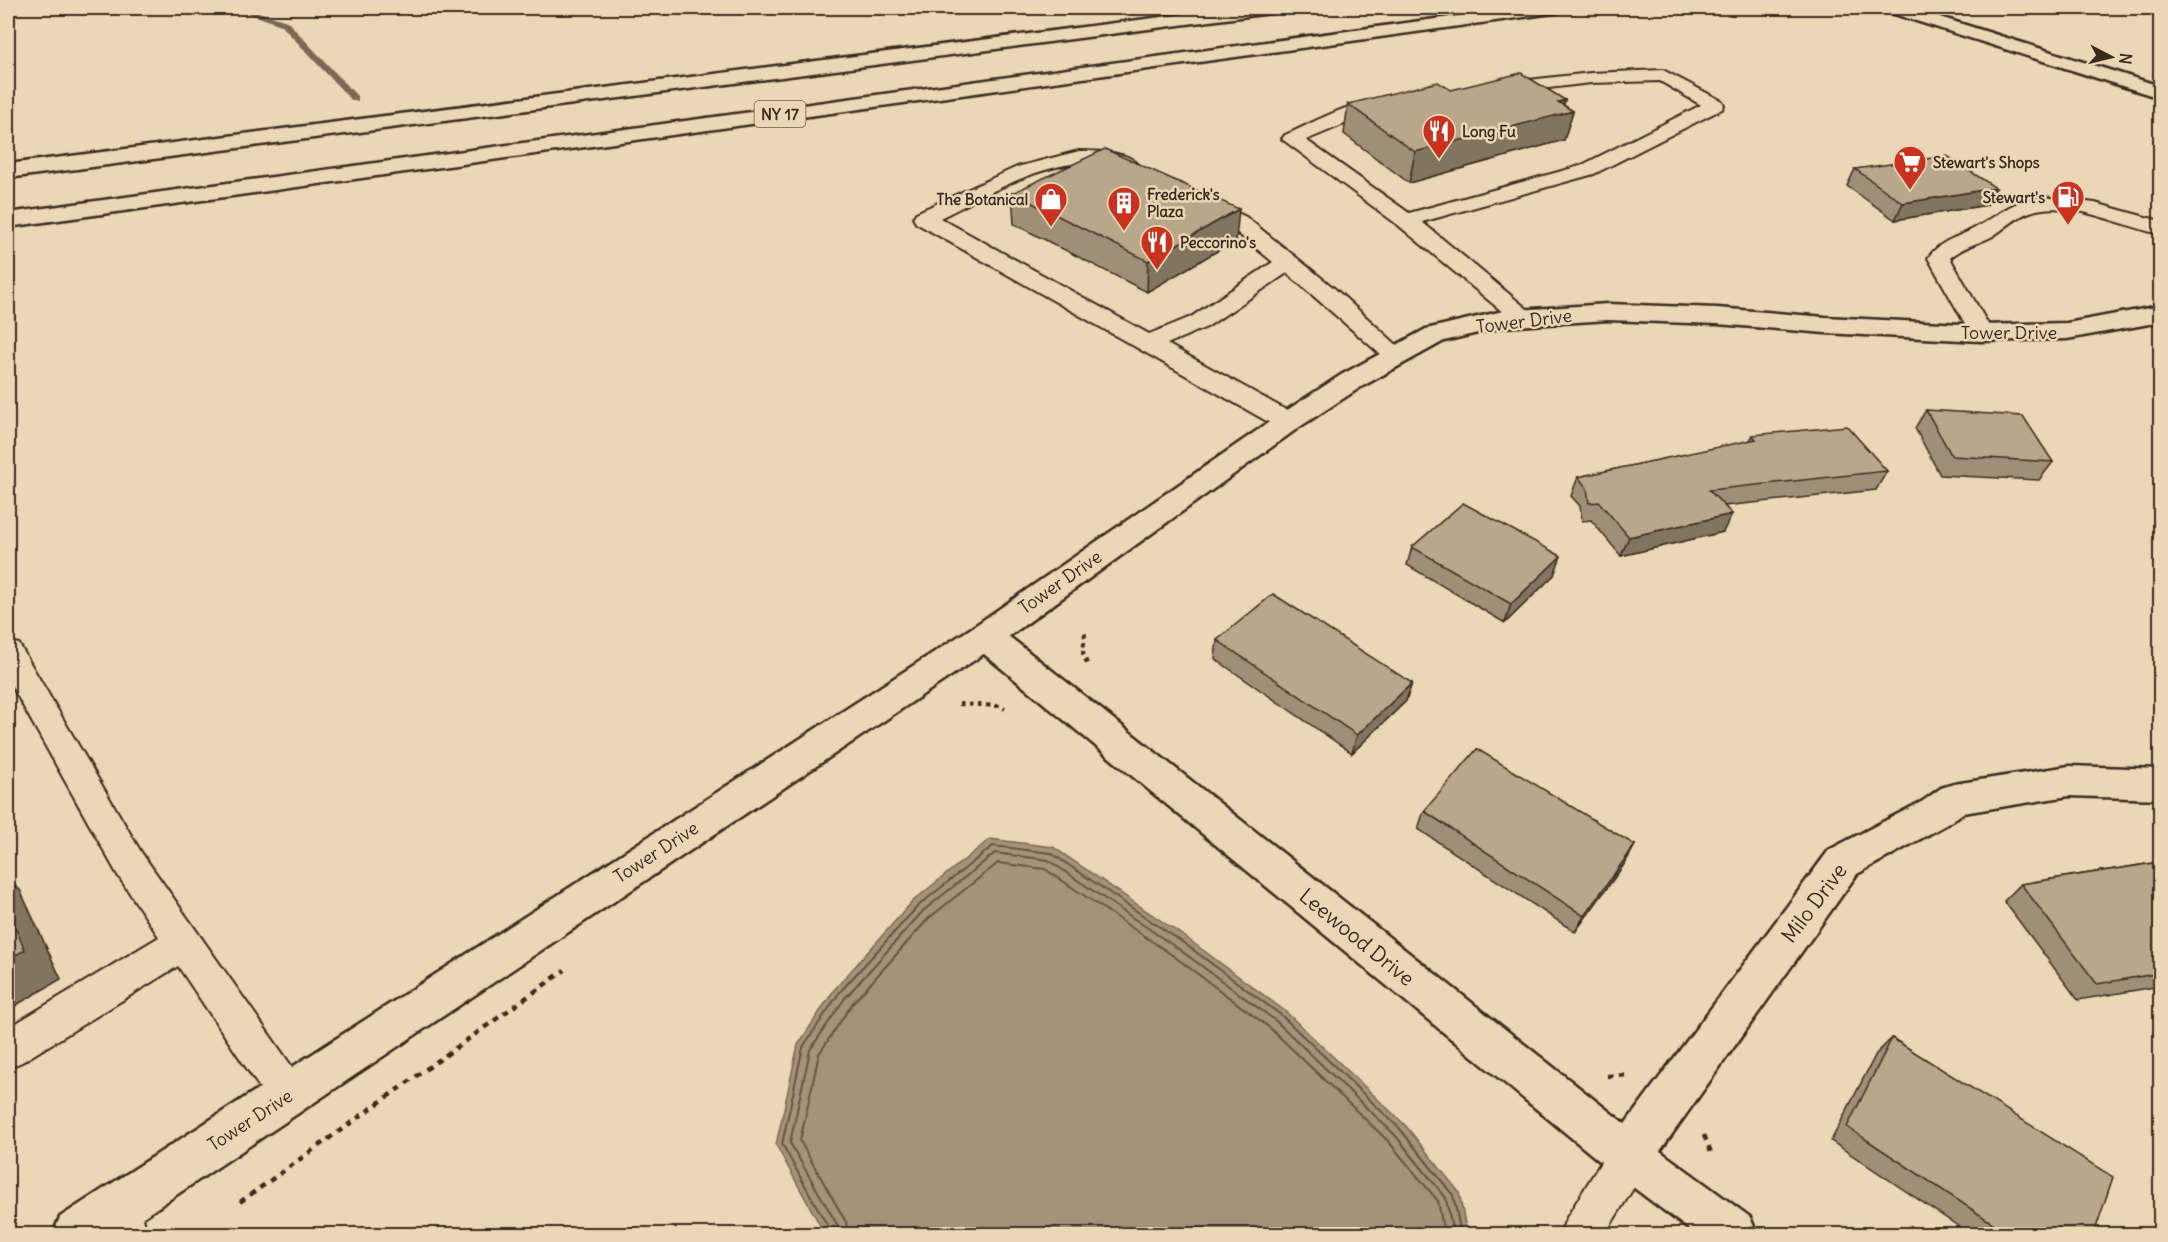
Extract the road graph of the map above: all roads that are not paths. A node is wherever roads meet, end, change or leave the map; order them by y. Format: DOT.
graph roads {
  1 [pos="1271,8"];
  2 [pos="1553,8"];
  3 [pos="1895,8"];
  4 [pos="1481,90"];
  5 [pos="2160,92"];
  6 [pos="1401,102"];
  7 [pos="8,171"];
  8 [pos="1144,173"];
  9 [pos="1186,195"];
  10 [pos="8,220"];
  11 [pos="1406,220"];
  12 [pos="2160,228"];
  13 [pos="1287,264"];
  14 [pos="2160,314"];
  15 [pos="1524,318"];
  16 [pos="1981,333"];
  17 [pos="1148,343"];
  18 [pos="1397,356"];
  19 [pos="1288,422"];
  20 [pos="985,636"];
  21 [pos="8,652"];
  22 [pos="2160,784"];
  23 [pos="184,942"];
  24 [pos="8,1049"];
  25 [pos="288,1095"];
  26 [pos="1629,1156"];
  27 [pos="123,1221"];
  28 [pos="77,1234"];
  29 [pos="1581,1234"];
  30 [pos="1733,1234"];
  1 -- 7 [label="main road, NY 17"];
  2 -- 10 [label="main road, NY 17"];
  3 -- 5 [label="main road"];
  4 -- 11 [label="lane"];
  6 -- 11 [label="lane"];
  8 -- 17 [label="lane"];
  9 -- 13 [label="lane"];
  11 -- 15 [label="lane"];
  12 -- 16 [label="lane"];
  13 -- 17 [label="lane"];
  13 -- 18 [label="lane"];
  14 -- 16 [label="main road, Tower Drive"];
  15 -- 16 [label="main road, Tower Drive"];
  15 -- 18 [label="main road, Tower Drive"];
  17 -- 19 [label="lane"];
  18 -- 19 [label="main road, Tower Drive"];
  19 -- 20 [label="main road, Tower Drive"];
  20 -- 25 [label="main road, Tower Drive"];
  20 -- 26 [label="main road, Leewood Drive"];
  21 -- 23 [label="lane"];
  22 -- 26 [label="main road, Milo Drive"];
  23 -- 24 [label="lane"];
  23 -- 25 [label="lane"];
  25 -- 27 [label="main road, Tower Drive"];
  26 -- 29 [label="lane"];
  26 -- 30 [label="main road, Leewood Drive"];
  27 -- 28 [label="main road, Tower Drive"];
}
